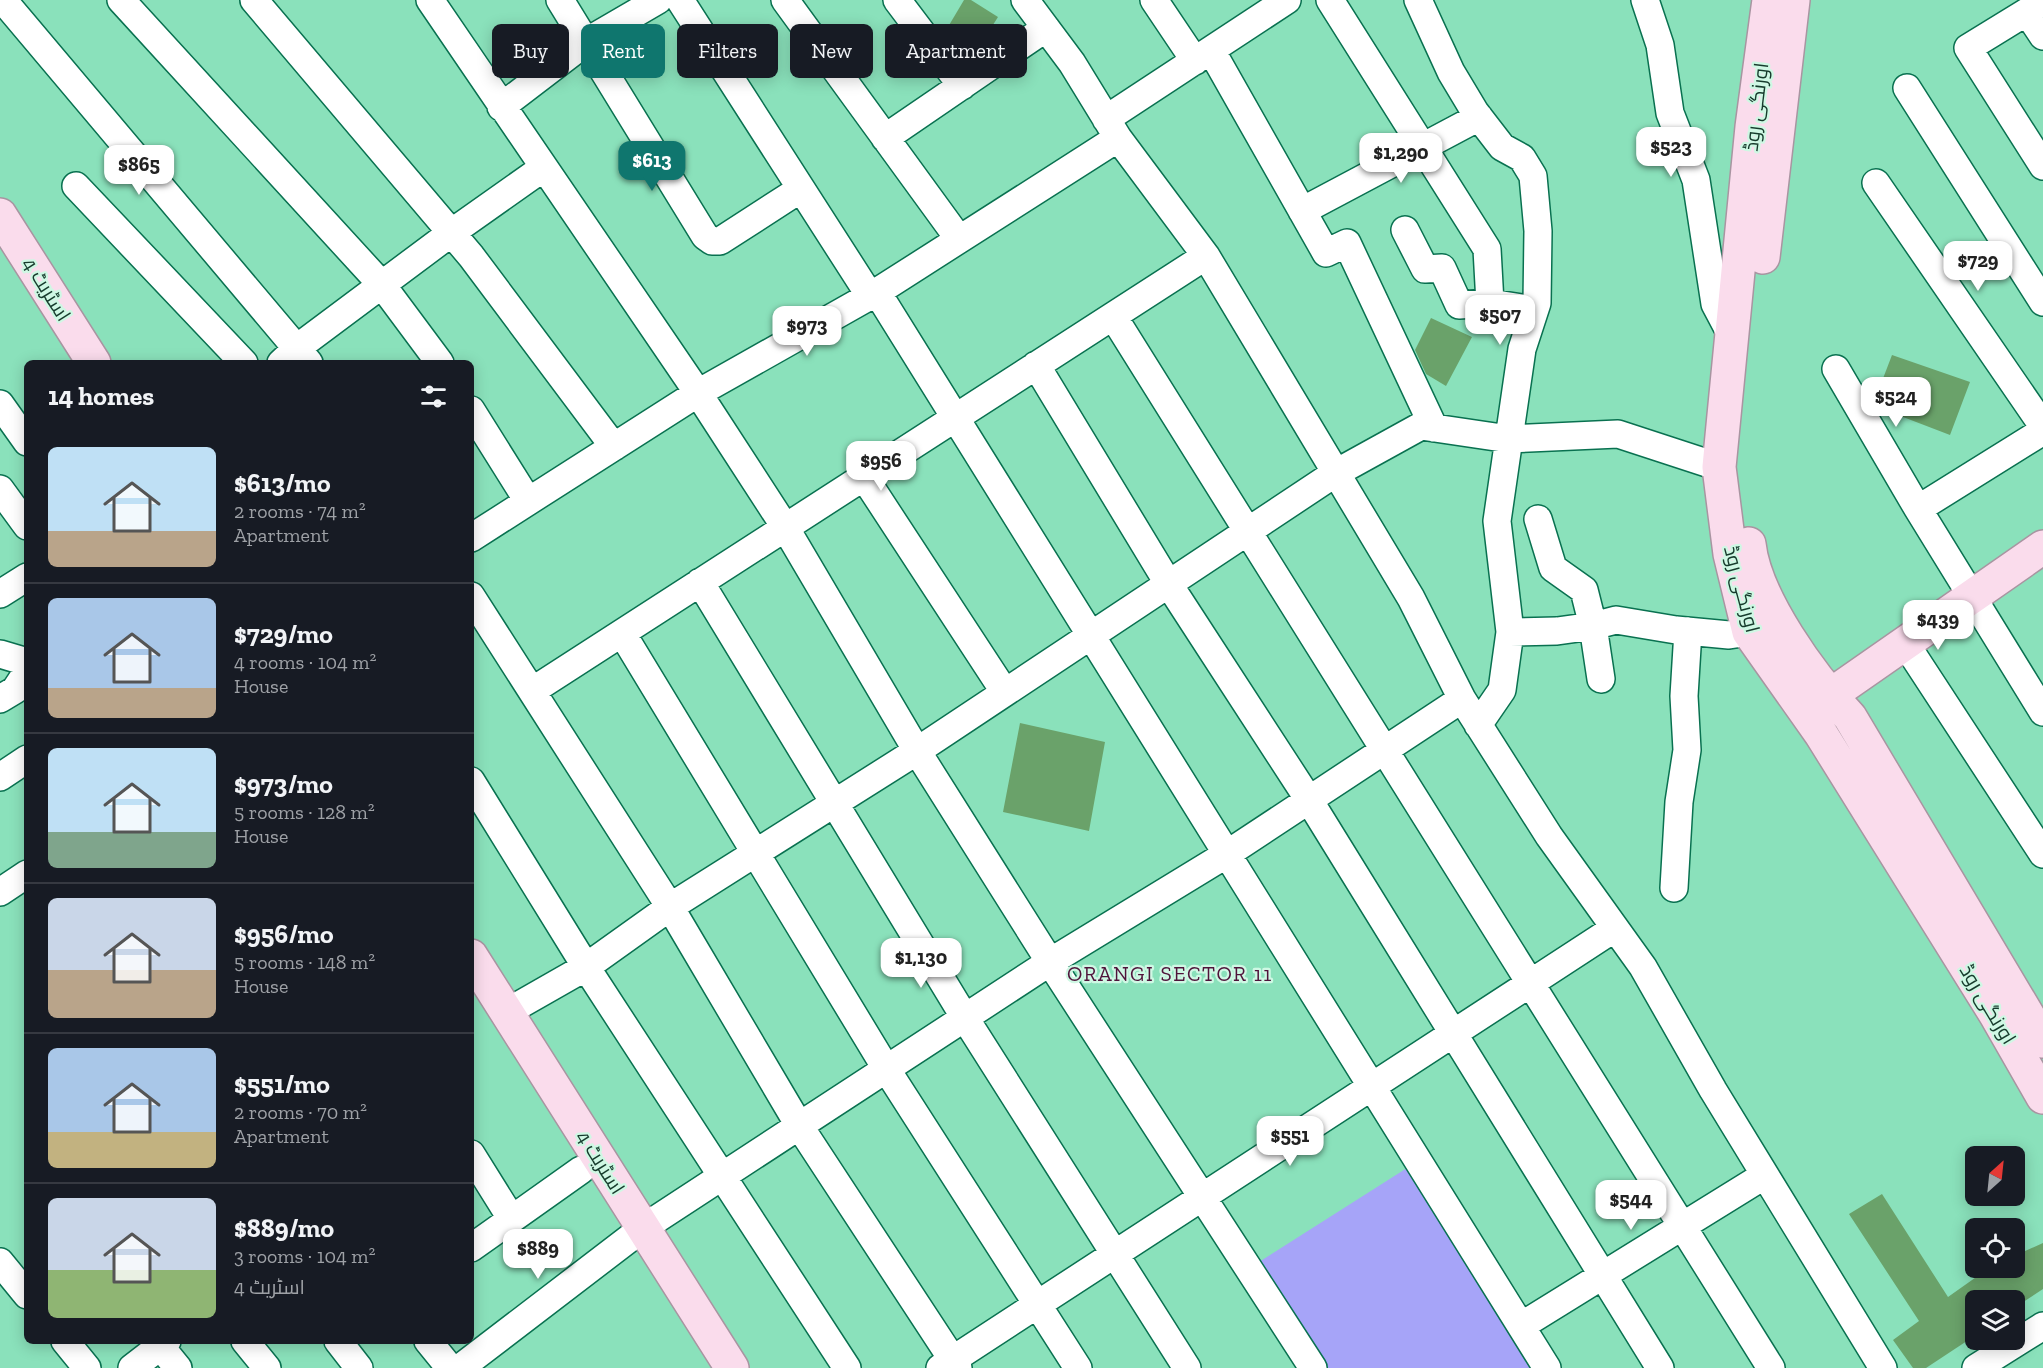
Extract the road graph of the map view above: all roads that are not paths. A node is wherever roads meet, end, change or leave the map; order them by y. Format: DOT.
graph roads {
  1 [pos="3,0"];
  2 [pos="121,0"];
  3 [pos="254,0"];
  4 [pos="430,0"];
  5 [pos="560,0"];
  6 [pos="658,0"];
  7 [pos="680,0"];
  8 [pos="785,0"];
  9 [pos="897,0"];
  10 [pos="1025,0"];
  11 [pos="1154,0"];
  12 [pos="1330,0"];
  13 [pos="1418,0"];
  14 [pos="1646,0"];
  15 [pos="1769,0"];
  16 [pos="1793,0"];
  17 [pos="1272,4"];
  18 [pos="2035,7"];
  19 [pos="617,24"];
  20 [pos="1046,28"];
  21 [pos="581,34"];
  22 [pos="2043,36"];
  23 [pos="581,46"];
  24 [pos="1203,55"];
  25 [pos="608,78"];
  26 [pos="962,86"];
  27 [pos="1906,88"];
  28 [pos="501,107"];
  29 [pos="1479,117"];
  30 [pos="1112,129"];
  31 [pos="885,138"];
  32 [pos="1422,147"];
  33 [pos="2043,166"];
  34 [pos="543,168"];
  35 [pos="1876,183"];
  36 [pos="76,186"];
  37 [pos="799,190"];
  38 [pos="1302,211"];
  39 [pos="0,215"];
  40 [pos="1405,230"];
  41 [pos="451,233"];
  42 [pos="959,239"];
  43 [pos="1206,256"];
  44 [pos="382,285"];
  45 [pos="874,294"];
  46 [pos="2043,302"];
  47 [pos="1491,303"];
  48 [pos="1534,310"];
  49 [pos="1113,316"];
  50 [pos="1733,338"];
  51 [pos="296,358"];
  52 [pos="92,360"];
  53 [pos="241,360"];
  54 [pos="438,360"];
  55 [pos="1036,365"];
  56 [pos="1836,369"];
  57 [pos="698,393"];
  58 [pos="2,412"];
  59 [pos="474,415"];
  60 [pos="956,416"];
  61 [pos="2043,426"];
  62 [pos="1434,428"];
  63 [pos="2043,431"];
  64 [pos="24,438"];
  65 [pos="1509,439"];
  66 [pos="614,447"];
  67 [pos="1719,467"];
  68 [pos="1334,474"];
  69 [pos="864,477"];
  70 [pos="0,489"];
  71 [pos="528,501"];
  72 [pos="1918,509"];
  73 [pos="1538,519"];
  74 [pos="24,522"];
  75 [pos="785,527"];
  76 [pos="1248,530"];
  77 [pos="474,536"];
  78 [pos="2040,556"];
  79 [pos="24,579"];
  80 [pos="700,582"];
  81 [pos="1168,583"];
  82 [pos="0,594"];
  83 [pos="1973,595"];
  84 [pos="474,601"];
  85 [pos="1593,626"];
  86 [pos="1688,631"];
  87 [pos="1510,632"];
  88 [pos="1749,632"];
  89 [pos="622,633"];
  90 [pos="1090,633"];
  91 [pos="1905,643"];
  92 [pos="0,654"];
  93 [pos="24,661"];
  94 [pos="24,676"];
  95 [pos="1601,679"];
  96 [pos="532,691"];
  97 [pos="1004,692"];
  98 [pos="0,699"];
  99 [pos="1462,699"];
  100 [pos="2040,702"];
  101 [pos="1828,708"];
  102 [pos="1478,725"];
  103 [pos="1386,749"];
  104 [pos="917,751"];
  105 [pos="24,761"];
  106 [pos="0,777"];
  107 [pos="474,786"];
  108 [pos="1308,800"];
  109 [pos="834,803"];
  110 [pos="757,852"];
  111 [pos="1227,854"];
  112 [pos="2043,854"];
  113 [pos="24,876"];
  114 [pos="1674,888"];
  115 [pos="0,892"];
  116 [pos="670,907"];
  117 [pos="1616,928"];
  118 [pos="474,961"];
  119 [pos="1050,962"];
  120 [pos="586,967"];
  121 [pos="1529,985"];
  122 [pos="474,998"];
  123 [pos="507,1012"];
  124 [pos="965,1018"];
  125 [pos="2038,1022"];
  126 [pos="1452,1035"];
  127 [pos="887,1070"];
  128 [pos="1372,1087"];
  129 [pos="2043,1097"];
  130 [pos="800,1126"];
  131 [pos="474,1159"];
  132 [pos="582,1170"];
  133 [pos="1765,1175"];
  134 [pos="724,1176"];
  135 [pos="1201,1198"];
  136 [pos="511,1218"];
  137 [pos="1681,1226"];
  138 [pos="634,1235"];
  139 [pos="474,1241"];
  140 [pos="1115,1254"];
  141 [pos="0,1262"];
  142 [pos="1603,1275"];
  143 [pos="24,1290"];
  144 [pos="1038,1305"];
  145 [pos="1521,1326"];
  146 [pos="2043,1326"];
  147 [pos="67,1344"];
  148 [pos="160,1344"];
  149 [pos="162,1344"];
  150 [pos="247,1344"];
  151 [pos="340,1344"];
  152 [pos="430,1344"];
  153 [pos="950,1365"];
  154 [pos="1984,1366"];
  155 [pos="87,1368"];
  156 [pos="132,1368"];
  157 [pos="178,1368"];
  158 [pos="267,1368"];
  159 [pos="359,1368"];
  160 [pos="450,1368"];
  161 [pos="460,1368"];
  162 [pos="706,1368"];
  163 [pos="732,1368"];
  164 [pos="847,1368"];
  165 [pos="1078,1368"];
  166 [pos="1187,1368"];
  167 [pos="1313,1368"];
  168 [pos="1547,1368"];
  169 [pos="1660,1368"];
  170 [pos="1771,1368"];
  171 [pos="1883,1368"];
  1 -- 51 [label="street"];
  2 -- 44 [label="street"];
  3 -- 41 [label="street"];
  4 -- 28 [label="street"];
  5 -- 21 [label="street"];
  6 -- 19 [label="street"];
  7 -- 37 [label="street"];
  8 -- 31 [label="street"];
  9 -- 26 [label="street"];
  10 -- 20 [label="street"];
  11 -- 24 [label="street"];
  12 -- 32 [label="street"];
  13 -- 29 [label="street"];
  14 -- 50 [label="street"];
  15 -- 50 [label="main road, اورنگی روڈ"];
  16 -- 101 [label="main road"];
  17 -- 24 [label="street"];
  18 -- 22 [label="street"];
  18 -- 33 [label="street"];
  20 -- 26 [label="street"];
  20 -- 30 [label="street"];
  23 -- 28 [label="street"];
  24 -- 30 [label="street"];
  24 -- 38 [label="street"];
  25 -- 37 [label="street"];
  26 -- 31 [label="street"];
  27 -- 46 [label="street"];
  28 -- 34 [label="street"];
  29 -- 32 [label="street"];
  29 -- 48 [label="street"];
  30 -- 42 [label="street"];
  30 -- 43 [label="street"];
  31 -- 42 [label="street"];
  32 -- 38 [label="street"];
  32 -- 47 [label="street"];
  34 -- 41 [label="street"];
  34 -- 57 [label="street"];
  35 -- 61 [label="street"];
  36 -- 53 [label="street"];
  37 -- 45 [label="street"];
  38 -- 62 [label="street"];
  39 -- 52 [label="main road, اسٹریٹ 4"];
  40 -- 47 [label="street"];
  41 -- 44 [label="street"];
  41 -- 66 [label="street"];
  42 -- 45 [label="street"];
  43 -- 49 [label="street"];
  43 -- 68 [label="street"];
  44 -- 51 [label="street"];
  44 -- 54 [label="street"];
  45 -- 57 [label="street"];
  45 -- 60 [label="street"];
  47 -- 48 [label="street"];
  48 -- 65 [label="street"];
  49 -- 55 [label="street"];
  49 -- 76 [label="street"];
  50 -- 67 [label="main road, اورنگی روڈ"];
  55 -- 60 [label="street"];
  55 -- 81 [label="street"];
  56 -- 72 [label="street"];
  57 -- 66 [label="street"];
  57 -- 75 [label="street"];
  58 -- 64 [label="street"];
  59 -- 71 [label="street"];
  60 -- 69 [label="street"];
  60 -- 90 [label="street"];
  62 -- 65 [label="street"];
  62 -- 68 [label="street"];
  63 -- 72 [label="street"];
  65 -- 67 [label="street"];
  65 -- 87 [label="street"];
  66 -- 71 [label="street"];
  67 -- 88 [label="main road, اورنگی روڈ"];
  68 -- 76 [label="street"];
  68 -- 99 [label="street"];
  69 -- 75 [label="street"];
  69 -- 97 [label="street"];
  70 -- 74 [label="street"];
  71 -- 77 [label="street"];
  72 -- 83 [label="street"];
  73 -- 85 [label="street"];
  75 -- 80 [label="street"];
  75 -- 104 [label="street"];
  76 -- 81 [label="street"];
  76 -- 103 [label="street"];
  78 -- 83 [label="main road"];
  79 -- 82 [label="street"];
  80 -- 89 [label="street"];
  80 -- 109 [label="street"];
  81 -- 90 [label="street"];
  81 -- 108 [label="street"];
  83 -- 91 [label="main road"];
  83 -- 100 [label="street"];
  84 -- 96 [label="street"];
  85 -- 86 [label="street"];
  85 -- 87 [label="street"];
  85 -- 95 [label="street"];
  86 -- 88 [label="street"];
  86 -- 114 [label="street"];
  87 -- 102 [label="street"];
  88 -- 101 [label="main road, اورنگی روڈ"];
  89 -- 96 [label="street"];
  89 -- 110 [label="street"];
  90 -- 97 [label="street"];
  90 -- 111 [label="street"];
  91 -- 101 [label="main road"];
  91 -- 112 [label="street"];
  92 -- 93 [label="street"];
  94 -- 98 [label="street"];
  96 -- 116 [label="street"];
  97 -- 104 [label="street"];
  99 -- 102 [label="street"];
  99 -- 103 [label="street"];
  101 -- 125 [label="main road, اورنگی روڈ"];
  101 -- 129 [label="main road, اورنگی روڈ"];
  102 -- 117 [label="street"];
  103 -- 108 [label="street"];
  103 -- 121 [label="street"];
  104 -- 109 [label="street"];
  104 -- 119 [label="street"];
  105 -- 106 [label="street"];
  107 -- 120 [label="street"];
  108 -- 111 [label="street"];
  108 -- 126 [label="street"];
  109 -- 110 [label="street"];
  109 -- 124 [label="street"];
  110 -- 116 [label="street"];
  110 -- 127 [label="street"];
  111 -- 119 [label="street"];
  111 -- 128 [label="street"];
  113 -- 115 [label="street"];
  116 -- 120 [label="street"];
  116 -- 130 [label="street"];
  117 -- 121 [label="street"];
  117 -- 133 [label="street"];
  118 -- 123 [label="main road, اسٹریٹ 4"];
  119 -- 124 [label="street"];
  119 -- 135 [label="street"];
  120 -- 123 [label="street"];
  120 -- 134 [label="street"];
  121 -- 126 [label="street"];
  121 -- 137 [label="street"];
  122 -- 132 [label="main road, اسٹریٹ 4"];
  123 -- 138 [label="main road, اسٹریٹ 4"];
  124 -- 127 [label="street"];
  124 -- 140 [label="street"];
  126 -- 128 [label="street"];
  126 -- 142 [label="street"];
  127 -- 130 [label="street"];
  127 -- 144 [label="street"];
  128 -- 135 [label="street"];
  128 -- 145 [label="street"];
  130 -- 134 [label="street"];
  130 -- 153 [label="street"];
  131 -- 136 [label="street"];
  132 -- 136 [label="street"];
  132 -- 138 [label="main road, اسٹریٹ 4"];
  133 -- 137 [label="street"];
  133 -- 171 [label="street"];
  134 -- 138 [label="street"];
  134 -- 164 [label="street"];
  135 -- 140 [label="street"];
  135 -- 167 [label="street"];
  136 -- 139 [label="street"];
  137 -- 142 [label="street"];
  137 -- 170 [label="street"];
  138 -- 161 [label="street"];
  138 -- 162 [label="main road, اسٹریٹ 4"];
  138 -- 163 [label="main road, اسٹریٹ 4"];
  140 -- 144 [label="street"];
  140 -- 166 [label="street"];
  141 -- 143 [label="street"];
  142 -- 145 [label="street"];
  142 -- 169 [label="street"];
  144 -- 153 [label="street"];
  144 -- 165 [label="street"];
  145 -- 168 [label="street"];
  146 -- 154 [label="street"];
  147 -- 155 [label="street"];
  148 -- 156 [label="street"];
  149 -- 157 [label="street"];
  150 -- 158 [label="street"];
  151 -- 159 [label="street"];
  152 -- 160 [label="street"];
}
